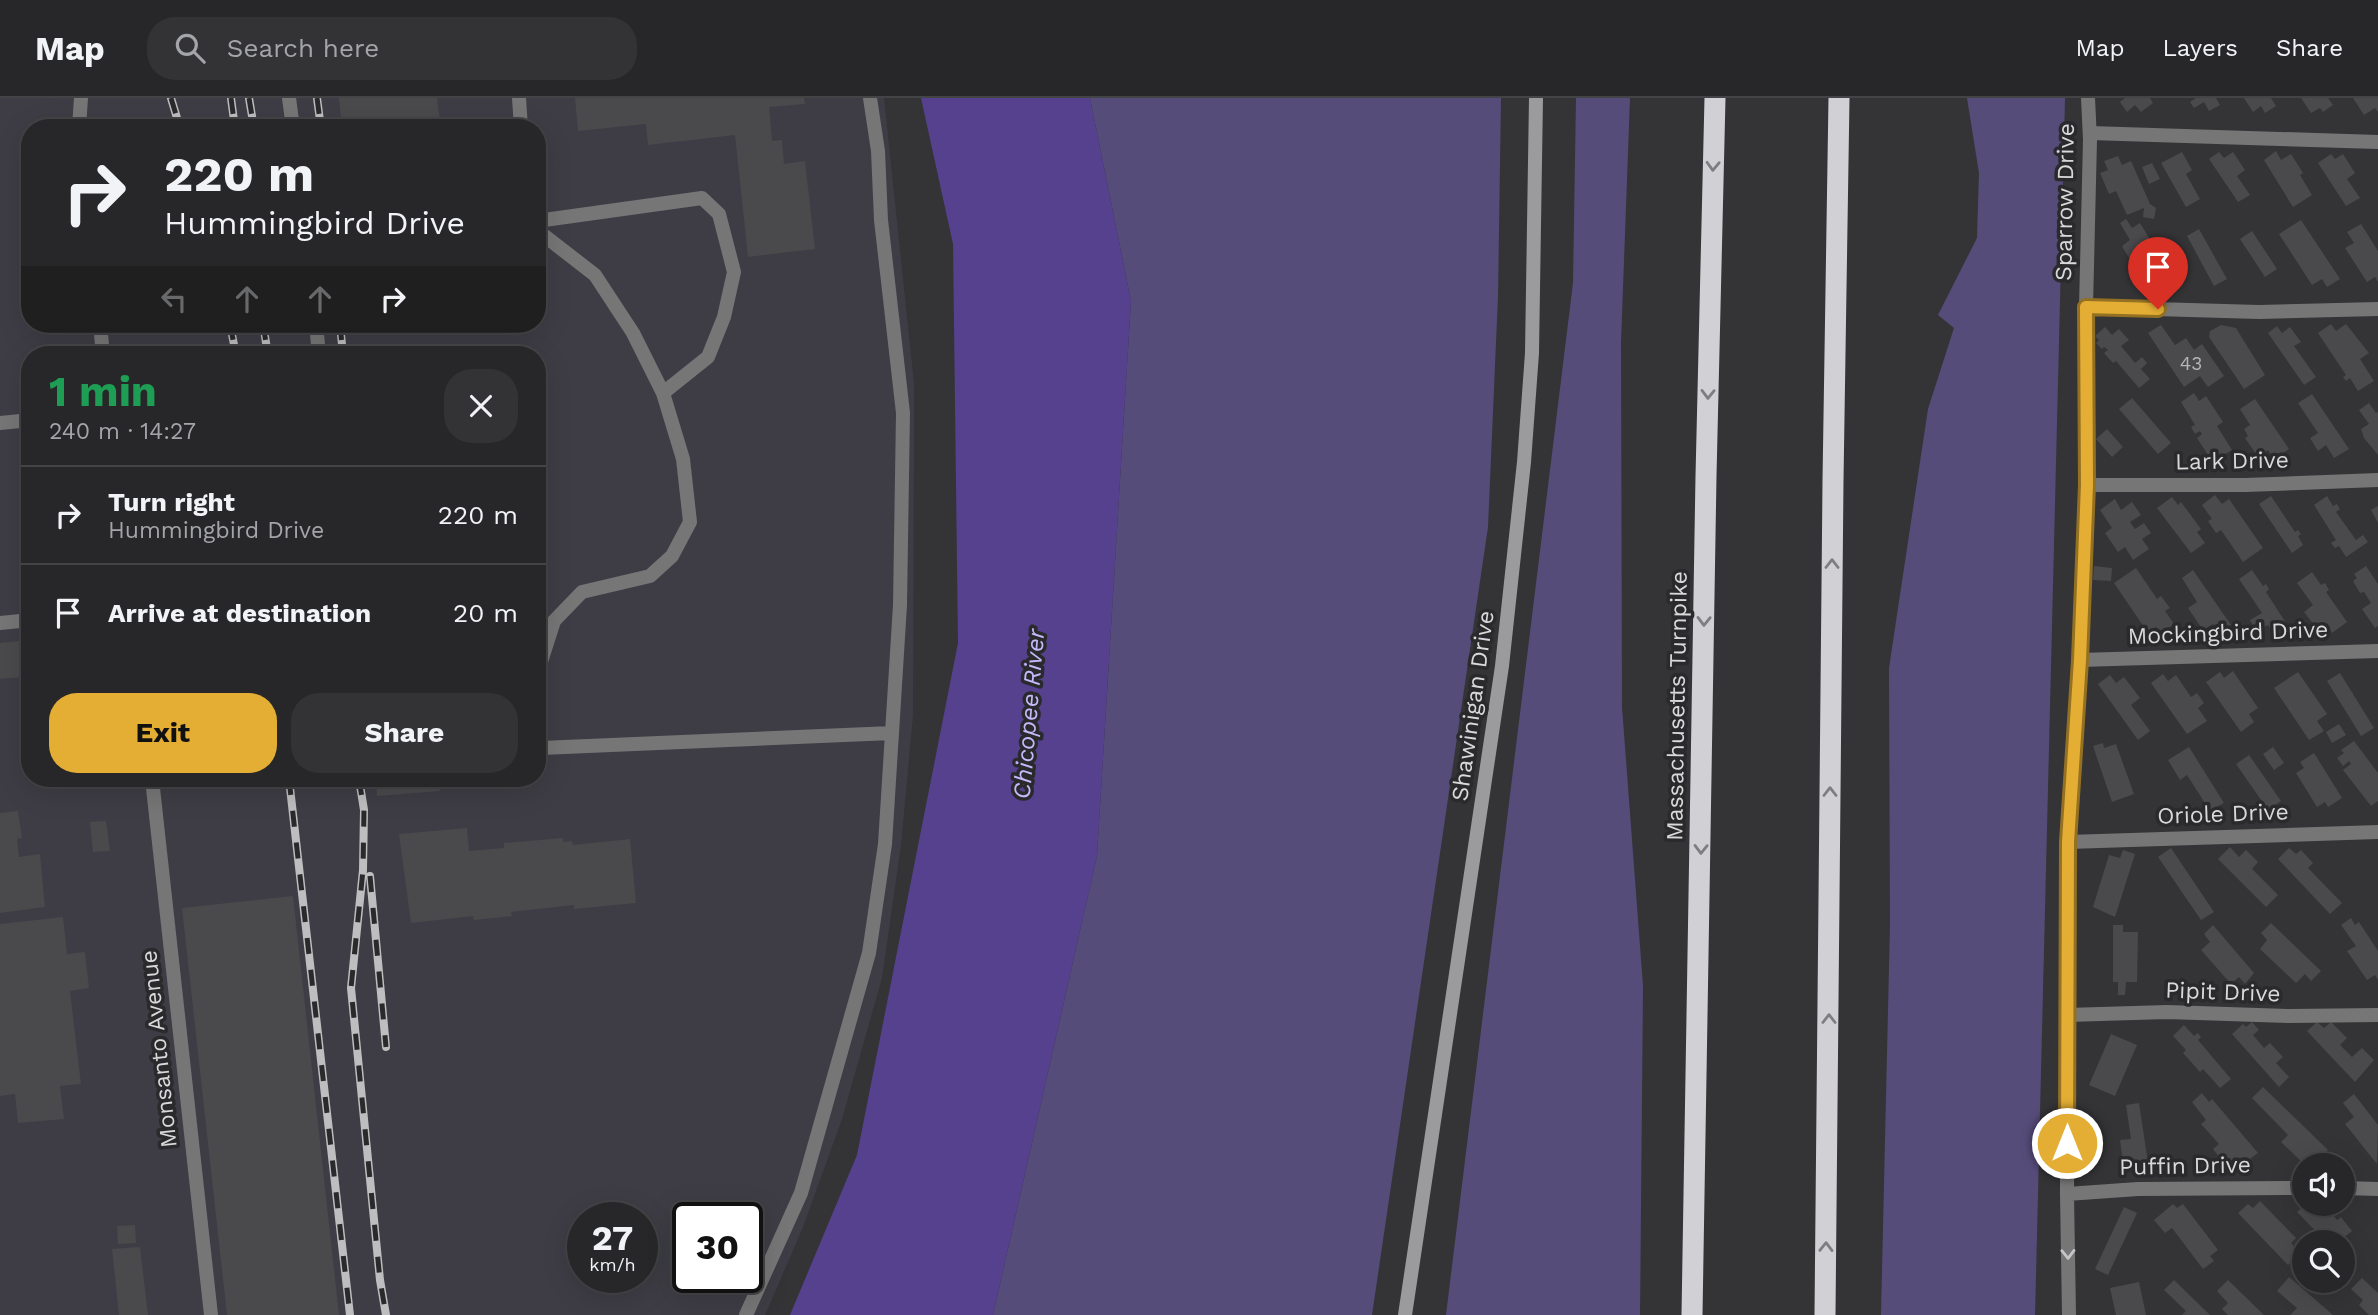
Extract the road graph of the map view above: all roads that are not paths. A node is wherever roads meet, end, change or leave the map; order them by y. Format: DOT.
graph roads {
  1 [pos="81,98"];
  2 [pos="289,98"];
  3 [pos="519,98"];
  4 [pos="870,98"];
  5 [pos="1535,98"];
  6 [pos="1715,98"];
  7 [pos="1839,98"];
  8 [pos="2088,98"];
  9 [pos="80,119"];
  10 [pos="292,119"];
  11 [pos="520,119"];
  12 [pos="2090,133"];
  13 [pos="2378,142"];
  14 [pos="546,220"];
  15 [pos="546,237"];
  16 [pos="2086,307"];
  17 [pos="2378,309"];
  18 [pos="663,393"];
  19 [pos="21,421"];
  20 [pos="0,422"];
  21 [pos="2378,480"];
  22 [pos="2087,485"];
  23 [pos="21,621"];
  24 [pos="0,623"];
  25 [pos="546,646"];
  26 [pos="2378,651"];
  27 [pos="2080,660"];
  28 [pos="892,733"];
  29 [pos="546,748"];
  30 [pos="153,787"];
  31 [pos="2378,832"];
  32 [pos="2068,842"];
  33 [pos="2067,1015"];
  34 [pos="2378,1015"];
  35 [pos="2292,1188"];
  36 [pos="2355,1188"];
  37 [pos="2378,1189"];
  38 [pos="2067,1194"];
  39 [pos="211,1315"];
  40 [pos="746,1315"];
  41 [pos="1405,1315"];
  42 [pos="1692,1315"];
  43 [pos="1825,1315"];
  44 [pos="2069,1315"];
  1 -- 9 [label="street"];
  2 -- 10 [label="street"];
  3 -- 11 [label="street"];
  4 -- 28 [label="street"];
  5 -- 41 [label="main road, Shawinigan Drive"];
  6 -- 42 [label="highway, Massachusetts Turnpike, one-way"];
  43 -- 7 [label="highway, one-way"];
  8 -- 12 [label="street, Sparrow Drive"];
  12 -- 13 [label="street"];
  12 -- 16 [label="street, Sparrow Drive"];
  14 -- 18 [label="street"];
  15 -- 18 [label="street"];
  16 -- 17 [label="street"];
  16 -- 22 [label="street, Sparrow Drive"];
  18 -- 25 [label="street"];
  19 -- 20 [label="street"];
  21 -- 22 [label="street, Lark Drive"];
  22 -- 27 [label="street, Sparrow Drive"];
  23 -- 24 [label="street"];
  26 -- 27 [label="street, Mockingbird Drive"];
  27 -- 32 [label="street, Sparrow Drive"];
  28 -- 29 [label="street"];
  28 -- 40 [label="street"];
  30 -- 39 [label="street, Monsanto Avenue"];
  31 -- 32 [label="street, Oriole Drive"];
  32 -- 33 [label="street, Sparrow Drive"];
  33 -- 34 [label="street, Pipit Drive"];
  33 -- 38 [label="street, Sparrow Drive"];
  35 -- 38 [label="street, Puffin Drive"];
  36 -- 37 [label="street"];
  38 -- 44 [label="street, Sparrow Drive, one-way"];
}
